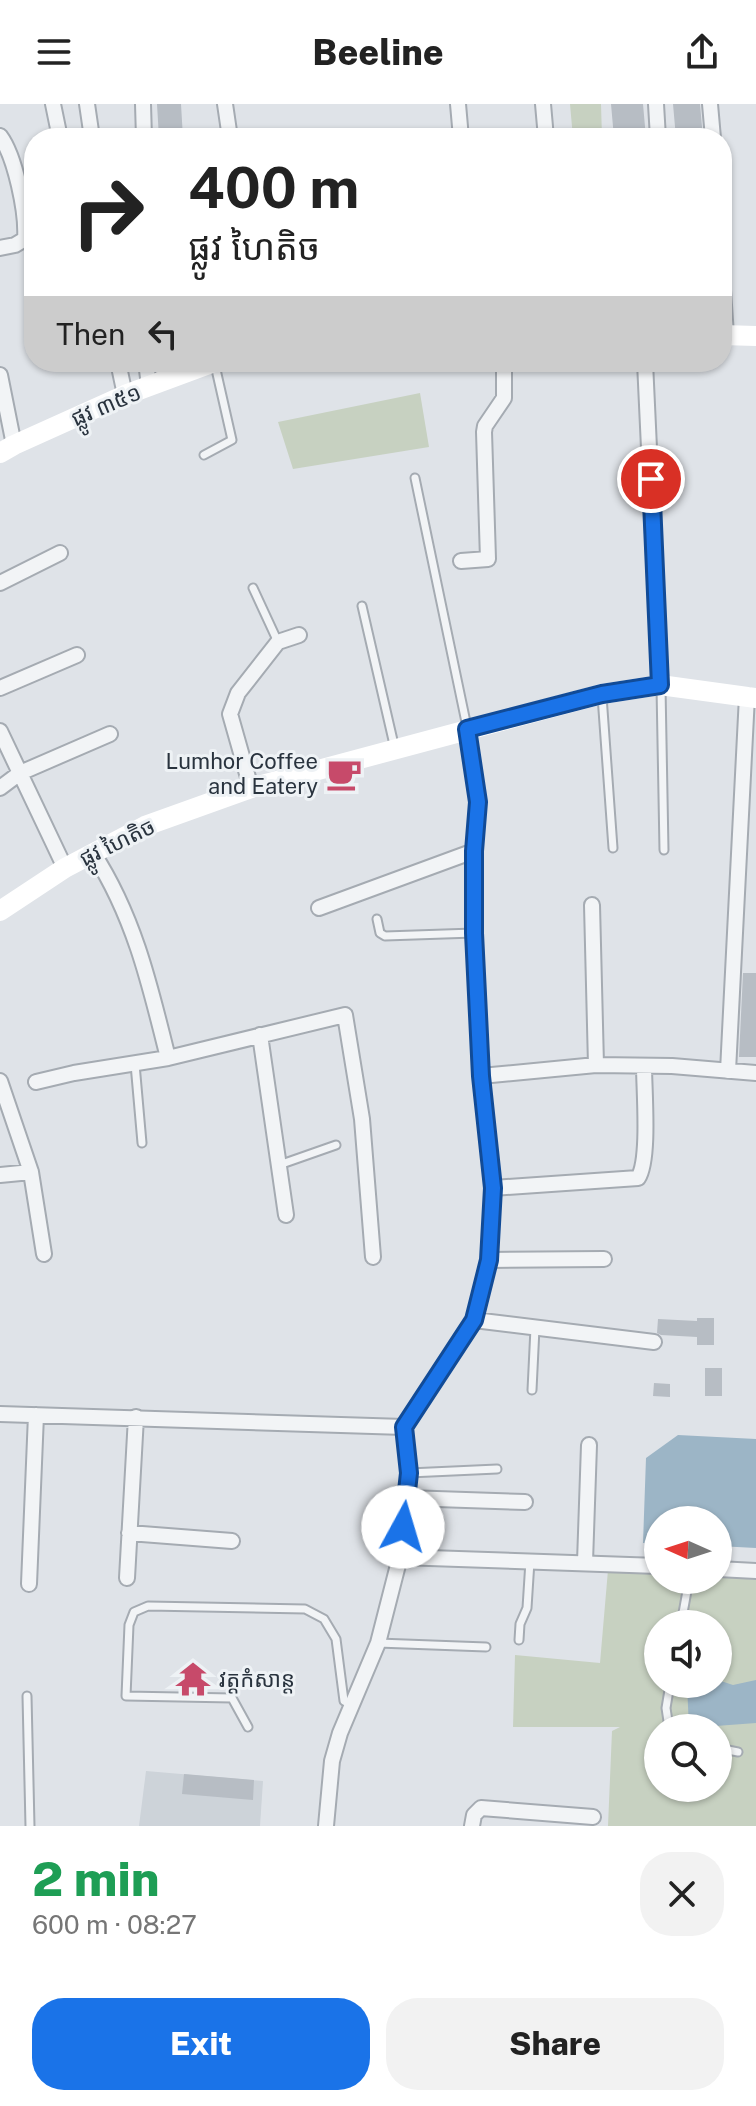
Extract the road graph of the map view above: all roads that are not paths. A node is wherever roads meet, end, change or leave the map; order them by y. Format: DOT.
graph roads {
  1 [pos="53,104"];
  2 [pos="87,104"];
  3 [pos="143,104"];
  4 [pos="225,104"];
  5 [pos="458,104"];
  6 [pos="543,104"];
  7 [pos="656,104"];
  8 [pos="710,104"];
  9 [pos="58,128"];
  10 [pos="91,128"];
  11 [pos="144,128"];
  12 [pos="229,128"];
  13 [pos="460,128"];
  14 [pos="545,128"];
  15 [pos="657,128"];
  16 [pos="712,128"];
  17 [pos="0,136"];
  18 [pos="24,217"];
  19 [pos="24,240"];
  20 [pos="0,248"];
  21 [pos="732,335"];
  22 [pos="756,336"];
  23 [pos="120,372"];
  24 [pos="147,372"];
  25 [pos="187,372"];
  26 [pos="216,372"];
  27 [pos="504,372"];
  28 [pos="645,372"];
  29 [pos="0,375"];
  30 [pos="149,386"];
  31 [pos="125,395"];
  32 [pos="7,449"];
  33 [pos="204,455"];
  34 [pos="415,478"];
  35 [pos="60,553"];
  36 [pos="461,561"];
  37 [pos="0,583"];
  38 [pos="253,588"];
  39 [pos="362,606"];
  40 [pos="299,635"];
  41 [pos="278,642"];
  42 [pos="77,655"];
  43 [pos="660,685"];
  44 [pos="0,688"];
  45 [pos="602,694"];
  46 [pos="752,697"];
  47 [pos="467,729"];
  48 [pos="0,731"];
  49 [pos="110,734"];
  50 [pos="395,751"];
  51 [pos="20,773"];
  52 [pos="0,788"];
  53 [pos="251,788"];
  54 [pos="613,848"];
  55 [pos="664,850"];
  56 [pos="474,851"];
  57 [pos="93,853"];
  58 [pos="65,868"];
  59 [pos="592,905"];
  60 [pos="319,908"];
  61 [pos="0,911"];
  62 [pos="377,919"];
  63 [pos="474,933"];
  64 [pos="260,1035"];
  65 [pos="168,1058"];
  66 [pos="135,1062"];
  67 [pos="596,1065"];
  68 [pos="644,1066"];
  69 [pos="728,1071"];
  70 [pos="756,1073"];
  71 [pos="481,1076"];
  72 [pos="0,1081"];
  73 [pos="36,1082"];
  74 [pos="142,1143"];
  75 [pos="336,1145"];
  76 [pos="279,1165"];
  77 [pos="31,1172"];
  78 [pos="0,1175"];
  79 [pos="493,1188"];
  80 [pos="286,1215"];
  81 [pos="44,1254"];
  82 [pos="373,1257"];
  83 [pos="604,1259"];
  84 [pos="489,1260"];
  85 [pos="474,1320"];
  86 [pos="535,1328"];
  87 [pos="654,1342"];
  88 [pos="532,1390"];
  89 [pos="0,1414"];
  90 [pos="36,1415"];
  91 [pos="136,1417"];
  92 [pos="404,1427"];
  93 [pos="589,1445"];
  94 [pos="497,1469"];
  95 [pos="409,1473"];
  96 [pos="407,1498"];
  97 [pos="525,1502"];
  98 [pos="129,1533"];
  99 [pos="232,1541"];
  100 [pos="400,1557"];
  101 [pos="530,1561"];
  102 [pos="585,1562"];
  103 [pos="644,1565"];
  104 [pos="732,1570"];
  105 [pos="756,1571"];
  106 [pos="127,1578"];
  107 [pos="29,1584"];
  108 [pos="519,1640"];
  109 [pos="378,1643"];
  110 [pos="486,1647"];
  111 [pos="27,1696"];
  112 [pos="353,1706"];
  113 [pos="248,1727"];
  114 [pos="732,1751"];
  115 [pos="738,1752"];
  116 [pos="593,1817"];
  117 [pos="30,1826"];
  118 [pos="326,1826"];
  119 [pos="472,1826"];
  1 -- 9 [label="street"];
  2 -- 10 [label="street"];
  3 -- 11 [label="street"];
  4 -- 12 [label="street"];
  5 -- 13 [label="street"];
  6 -- 14 [label="street"];
  7 -- 15 [label="street"];
  8 -- 16 [label="street"];
  17 -- 18 [label="street"];
  19 -- 20 [label="street"];
  21 -- 22 [label="street"];
  23 -- 31 [label="street"];
  24 -- 30 [label="street"];
  25 -- 30 [label="street, ផ្លូវ ៣៥១"];
  26 -- 33 [label="lane"];
  27 -- 36 [label="street"];
  28 -- 43 [label="street"];
  29 -- 32 [label="street"];
  30 -- 31 [label="street, ផ្លូវ ៣៥១"];
  31 -- 32 [label="street, ផ្លូវ ៣៥១"];
  34 -- 47 [label="lane"];
  35 -- 37 [label="street"];
  38 -- 41 [label="lane"];
  39 -- 50 [label="lane"];
  40 -- 41 [label="street"];
  41 -- 53 [label="street"];
  42 -- 44 [label="street"];
  43 -- 45 [label="street, ផ្លូវ ហៃតិច"];
  43 -- 46 [label="street, ផ្លូវ ហៃតិច"];
  43 -- 55 [label="lane"];
  45 -- 47 [label="street, ផ្លូវ ហៃតិច"];
  45 -- 54 [label="lane"];
  46 -- 69 [label="street"];
  47 -- 50 [label="street, ផ្លូវ ហៃតិច"];
  47 -- 56 [label="street"];
  48 -- 51 [label="street"];
  49 -- 51 [label="street"];
  50 -- 53 [label="street, ផ្លូវ ហៃតិច"];
  51 -- 52 [label="street"];
  51 -- 58 [label="street"];
  53 -- 57 [label="street, ផ្លូវ ហៃតិច"];
  56 -- 60 [label="street"];
  56 -- 63 [label="street"];
  57 -- 58 [label="street, ផ្លូវ ហៃតិច"];
  57 -- 65 [label="street"];
  58 -- 61 [label="street, ផ្លូវ ហៃតិច"];
  59 -- 67 [label="street"];
  62 -- 63 [label="lane"];
  63 -- 71 [label="street"];
  64 -- 65 [label="street"];
  64 -- 76 [label="street"];
  64 -- 82 [label="street"];
  65 -- 66 [label="street"];
  66 -- 73 [label="street"];
  66 -- 74 [label="lane"];
  67 -- 68 [label="street"];
  67 -- 71 [label="street"];
  68 -- 69 [label="street"];
  68 -- 79 [label="street"];
  69 -- 70 [label="street"];
  71 -- 79 [label="street"];
  72 -- 77 [label="street"];
  75 -- 76 [label="lane"];
  76 -- 80 [label="street"];
  77 -- 78 [label="street"];
  77 -- 81 [label="street"];
  79 -- 84 [label="street"];
  83 -- 84 [label="street"];
  84 -- 85 [label="street"];
  85 -- 86 [label="street"];
  85 -- 92 [label="street"];
  86 -- 87 [label="street"];
  86 -- 88 [label="lane"];
  89 -- 90 [label="street"];
  90 -- 91 [label="street"];
  90 -- 107 [label="street"];
  91 -- 92 [label="street"];
  91 -- 98 [label="street"];
  92 -- 95 [label="street"];
  93 -- 102 [label="street"];
  94 -- 95 [label="lane"];
  95 -- 96 [label="street"];
  96 -- 97 [label="street"];
  96 -- 100 [label="street"];
  98 -- 99 [label="street"];
  98 -- 106 [label="street"];
  100 -- 101 [label="street"];
  100 -- 109 [label="street"];
  101 -- 102 [label="street"];
  101 -- 108 [label="lane"];
  102 -- 103 [label="street"];
  104 -- 105 [label="street"];
  109 -- 110 [label="lane"];
  109 -- 112 [label="street"];
  111 -- 117 [label="lane"];
  112 -- 113 [label="lane"];
  112 -- 118 [label="street"];
  114 -- 115 [label="lane"];
  116 -- 119 [label="street"];
}
